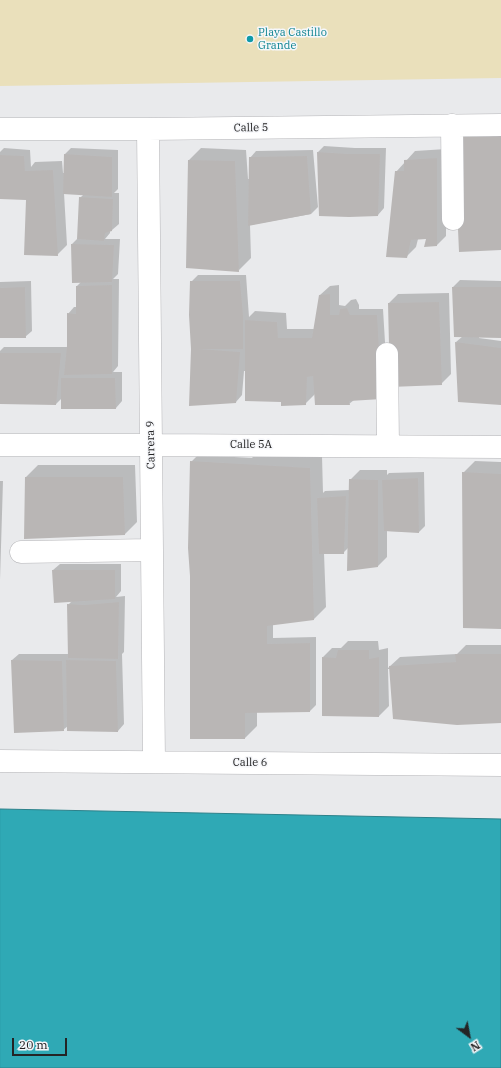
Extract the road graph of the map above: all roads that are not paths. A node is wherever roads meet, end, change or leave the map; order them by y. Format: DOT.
graph roads {
  1 [pos="452,125"];
  2 [pos="501,125"];
  3 [pos="0,129"];
  4 [pos="148,129"];
  5 [pos="453,219"];
  6 [pos="387,354"];
  7 [pos="0,445"];
  8 [pos="150,445"];
  9 [pos="388,446"];
  10 [pos="501,446"];
  11 [pos="152,550"];
  12 [pos="21,552"];
  13 [pos="0,761"];
  14 [pos="154,762"];
  15 [pos="501,764"];
  1 -- 2 [label="street, Calle 5"];
  1 -- 4 [label="street, Calle 5"];
  1 -- 5 [label="street"];
  3 -- 4 [label="street, Calle 5"];
  4 -- 8 [label="street, Carrera 9"];
  6 -- 9 [label="street"];
  7 -- 8 [label="street, Calle 5A"];
  8 -- 9 [label="street, Calle 5A"];
  8 -- 11 [label="street, Carrera 9"];
  9 -- 10 [label="street, Calle 5A"];
  11 -- 12 [label="street"];
  11 -- 14 [label="street, Carrera 9"];
  13 -- 14 [label="street, Calle 6"];
  14 -- 15 [label="street, Calle 6"];
}
